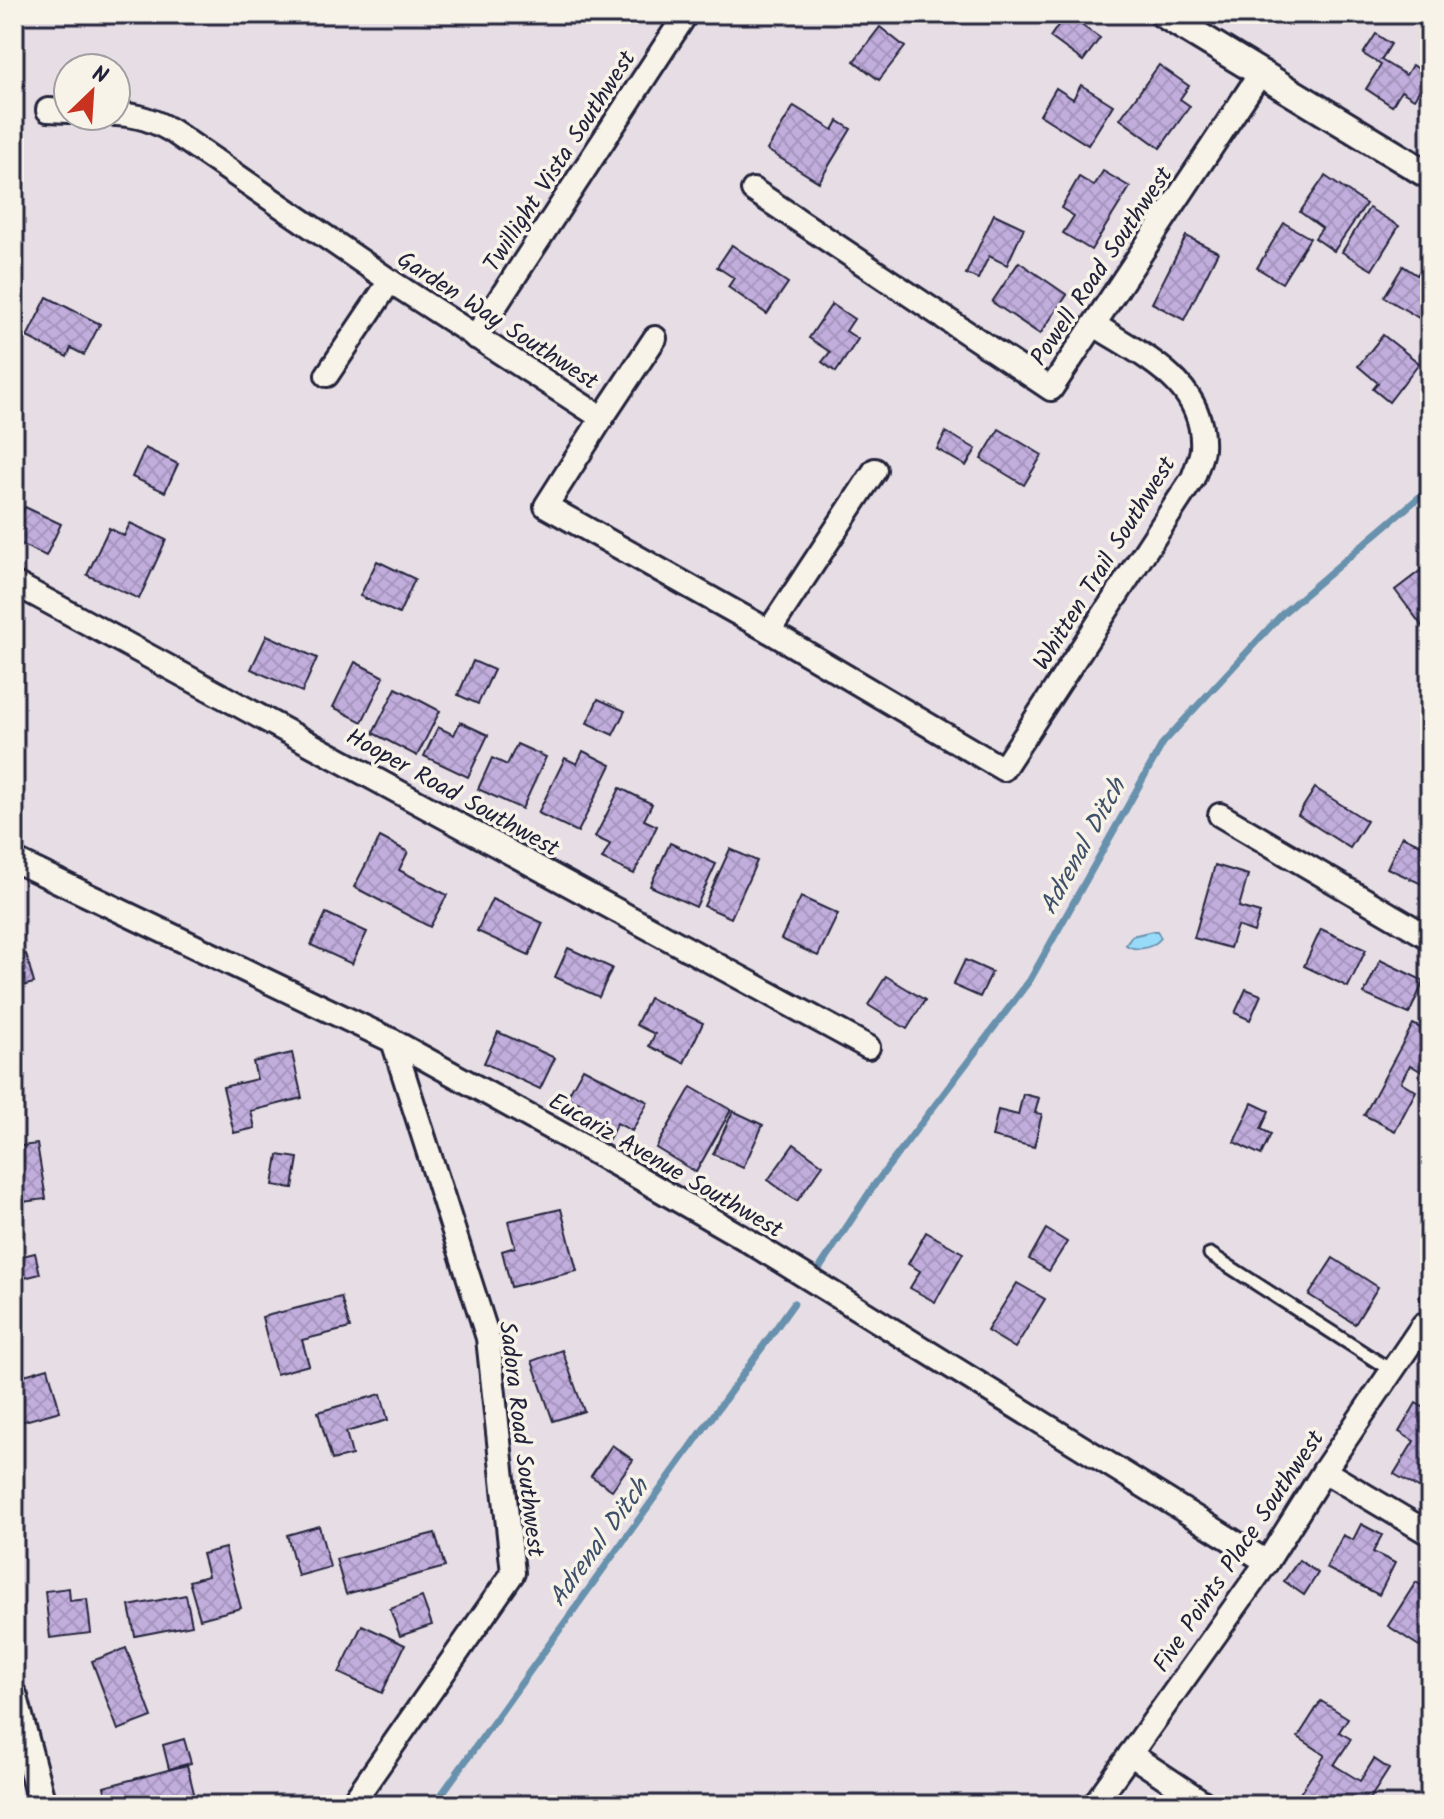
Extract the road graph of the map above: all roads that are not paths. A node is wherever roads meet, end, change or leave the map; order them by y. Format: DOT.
graph roads {
  1 [pos="686,14"];
  2 [pos="1163,14"];
  3 [pos="1260,74"];
  4 [pos="132,114"];
  5 [pos="1430,176"];
  6 [pos="753,190"];
  7 [pos="390,281"];
  8 [pos="1095,325"];
  9 [pos="475,337"];
  10 [pos="655,338"];
  11 [pos="327,375"];
  12 [pos="602,418"];
  13 [pos="875,470"];
  14 [pos="14,583"];
  15 [pos="769,631"];
  16 [pos="1003,769"];
  17 [pos="1220,815"];
  18 [pos="14,860"];
  19 [pos="1430,938"];
  20 [pos="393,1041"];
  21 [pos="868,1047"];
  22 [pos="1210,1254"];
  23 [pos="1426,1327"];
  24 [pos="1392,1371"];
  25 [pos="1324,1471"];
  26 [pos="1430,1534"];
  27 [pos="1267,1562"];
  28 [pos="14,1697"];
  29 [pos="1130,1754"];
  30 [pos="42,1805"];
  31 [pos="351,1805"];
  32 [pos="1094,1805"];
  33 [pos="1207,1805"];
  1 -- 9 [label="street, Twillight Vista Southwest"];
  2 -- 3 [label="street"];
  3 -- 5 [label="street"];
  3 -- 8 [label="street, Powell Road Southwest"];
  4 -- 7 [label="street, Garden Way Southwest"];
  6 -- 8 [label="street, Powell Road Southwest"];
  7 -- 9 [label="street, Garden Way Southwest"];
  7 -- 11 [label="street"];
  8 -- 16 [label="street, Whitten Trail Southwest"];
  9 -- 12 [label="street, Garden Way Southwest"];
  10 -- 12 [label="street"];
  12 -- 15 [label="street, Garden Way Southwest"];
  13 -- 15 [label="street"];
  14 -- 21 [label="street, Hooper Road Southwest"];
  15 -- 16 [label="street, Garden Way Southwest"];
  17 -- 19 [label="street"];
  18 -- 20 [label="street, Eucariz Avenue Southwest"];
  20 -- 27 [label="street, Eucariz Avenue Southwest"];
  20 -- 31 [label="street, Sadora Road Southwest"];
  22 -- 24 [label="lane"];
  23 -- 24 [label="street, Five Points Place Southwest"];
  24 -- 25 [label="street, Five Points Place Southwest"];
  25 -- 26 [label="street"];
  25 -- 27 [label="street, Five Points Place Southwest"];
  27 -- 29 [label="street, Five Points Place Southwest"];
  28 -- 30 [label="street"];
  29 -- 32 [label="street, Five Points Place Southwest"];
  29 -- 33 [label="street"];
}
